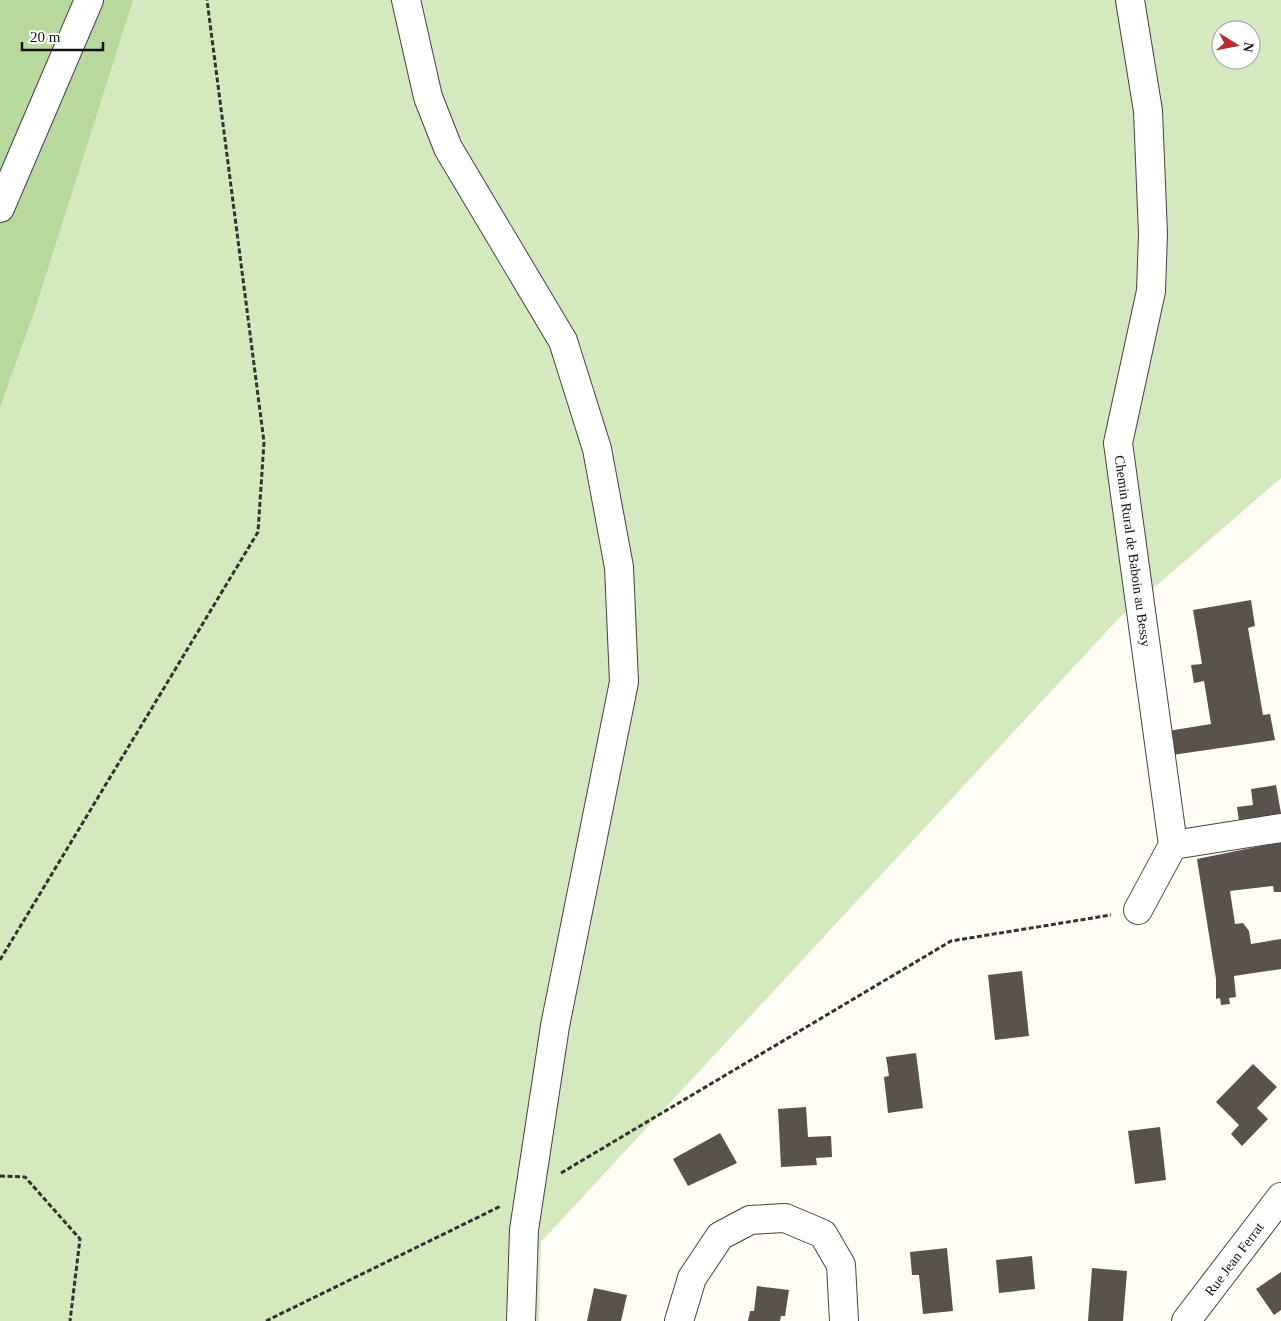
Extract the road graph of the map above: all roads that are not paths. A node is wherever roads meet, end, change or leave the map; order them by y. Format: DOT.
graph roads {
  1 [pos="89,0"];
  2 [pos="406,0"];
  3 [pos="1130,0"];
  4 [pos="0,208"];
  5 [pos="1281,828"];
  6 [pos="1173,845"];
  7 [pos="1138,910"];
  8 [pos="1281,1197"];
  9 [pos="520,1321"];
  10 [pos="679,1321"];
  11 [pos="844,1321"];
  12 [pos="1186,1321"];
  1 -- 4 [label="street"];
  2 -- 9 [label="street"];
  3 -- 6 [label="street, Chemin Rural de Baboin au Bessy"];
  5 -- 6 [label="street"];
  6 -- 7 [label="street"];
  8 -- 12 [label="street, Rue Jean Ferrat"];
  10 -- 11 [label="street"];
}
